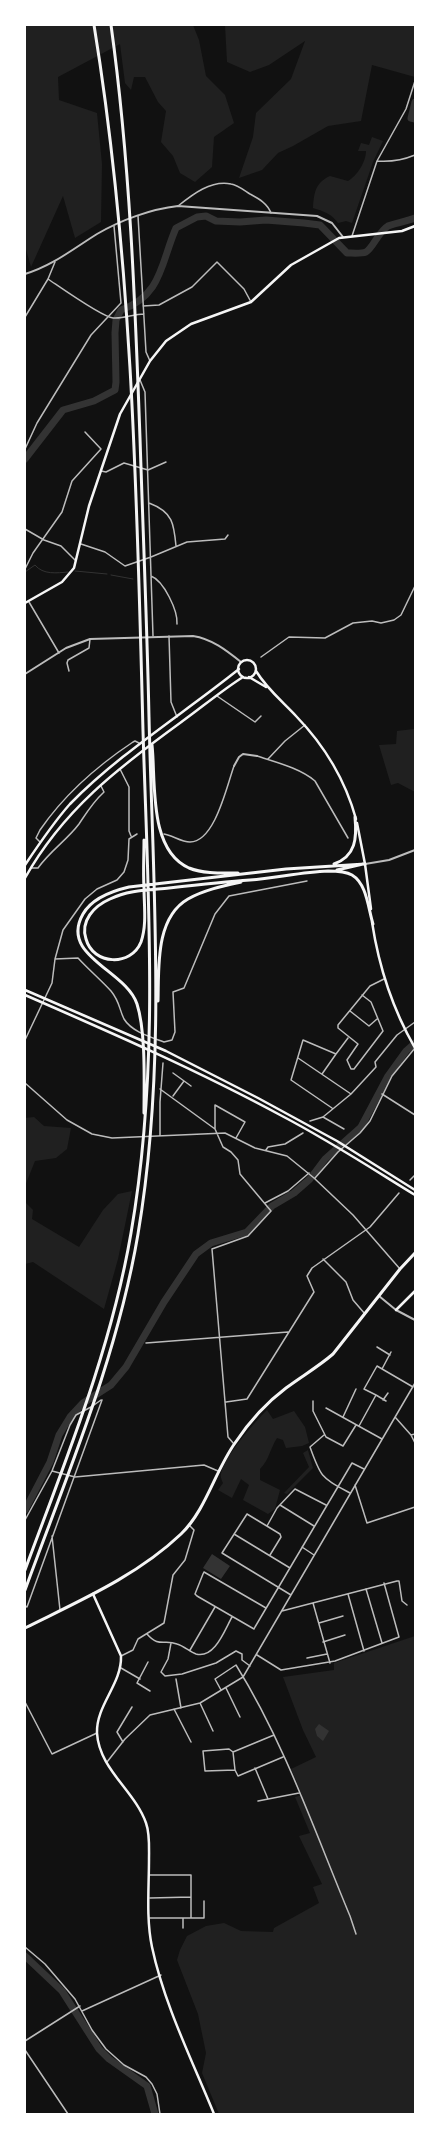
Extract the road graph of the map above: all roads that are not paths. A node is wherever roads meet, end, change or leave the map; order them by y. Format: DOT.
graph roads {
  1 [pos="94,25"];
  2 [pos="111,25"];
  3 [pos="415,81"];
  4 [pos="415,155"];
  5 [pos="377,161"];
  6 [pos="178,206"];
  7 [pos="271,212"];
  8 [pos="138,216"];
  9 [pos="114,226"];
  10 [pos="415,226"];
  11 [pos="352,236"];
  12 [pos="344,237"];
  13 [pos="55,262"];
  14 [pos="25,274"];
  15 [pos="48,279"];
  16 [pos="251,302"];
  17 [pos="143,306"];
  18 [pos="144,314"];
  19 [pos="25,317"];
  20 [pos="108,317"];
  21 [pos="150,361"];
  22 [pos="139,379"];
  23 [pos="85,432"];
  24 [pos="25,449"];
  25 [pos="101,449"];
  26 [pos="107,451"];
  27 [pos="166,462"];
  28 [pos="148,470"];
  29 [pos="100,471"];
  30 [pos="149,503"];
  31 [pos="25,529"];
  32 [pos="228,536"];
  33 [pos="44,540"];
  34 [pos="81,544"];
  35 [pos="176,546"];
  36 [pos="151,558"];
  37 [pos="77,562"];
  38 [pos="25,569"];
  39 [pos="151,576"];
  40 [pos="415,586"];
  41 [pos="29,602"];
  42 [pos="25,603"];
  43 [pos="177,624"];
  44 [pos="153,636"];
  45 [pos="169,636"];
  46 [pos="90,639"];
  47 [pos="59,653"];
  48 [pos="261,657"];
  49 [pos="241,662"];
  50 [pos="239,669"];
  51 [pos="69,671"];
  52 [pos="256,671"];
  53 [pos="25,674"];
  54 [pos="243,677"];
  55 [pos="249,677"];
  56 [pos="266,687"];
  57 [pos="217,696"];
  58 [pos="261,716"];
  59 [pos="177,717"];
  60 [pos="305,725"];
  61 [pos="140,745"];
  62 [pos="151,752"];
  63 [pos="257,756"];
  64 [pos="268,759"];
  65 [pos="234,766"];
  66 [pos="120,768"];
  67 [pos="101,784"];
  68 [pos="355,817"];
  69 [pos="137,834"];
  70 [pos="164,834"];
  71 [pos="131,836"];
  72 [pos="348,838"];
  73 [pos="40,842"];
  74 [pos="415,850"];
  75 [pos="365,864"];
  76 [pos="25,866"];
  77 [pos="328,866"];
  78 [pos="31,868"];
  79 [pos="328,871"];
  80 [pos="250,874"];
  81 [pos="25,878"];
  82 [pos="250,880"];
  83 [pos="308,881"];
  84 [pos="146,895"];
  85 [pos="373,924"];
  86 [pos="55,959"];
  87 [pos="384,979"];
  88 [pos="25,990"];
  89 [pos="25,995"];
  90 [pos="362,995"];
  91 [pos="350,1011"];
  92 [pos="378,1018"];
  93 [pos="415,1022"];
  94 [pos="156,1037"];
  95 [pos="349,1038"];
  96 [pos="300,1039"];
  97 [pos="25,1040"];
  98 [pos="303,1040"];
  99 [pos="415,1047"];
  100 [pos="336,1054"];
  101 [pos="297,1058"];
  102 [pos="163,1063"];
  103 [pos="173,1073"];
  104 [pos="322,1074"];
  105 [pos="184,1081"];
  106 [pos="25,1083"];
  107 [pos="191,1086"];
  108 [pos="160,1089"];
  109 [pos="351,1094"];
  110 [pos="382,1094"];
  111 [pos="172,1096"];
  112 [pos="332,1108"];
  113 [pos="415,1115"];
  114 [pos="323,1116"];
  115 [pos="310,1121"];
  116 [pos="215,1128"];
  117 [pos="344,1129"];
  118 [pos="218,1133"];
  119 [pos="303,1133"];
  120 [pos="160,1136"];
  121 [pos="236,1138"];
  122 [pos="143,1141"];
  123 [pos="266,1151"];
  124 [pos="310,1174"];
  125 [pos="415,1175"];
  126 [pos="315,1178"];
  127 [pos="410,1180"];
  128 [pos="415,1190"];
  129 [pos="399,1193"];
  130 [pos="415,1196"];
  131 [pos="265,1204"];
  132 [pos="366,1229"];
  133 [pos="415,1253"];
  134 [pos="323,1260"];
  135 [pos="400,1269"];
  136 [pos="415,1292"];
  137 [pos="379,1296"];
  138 [pos="396,1310"];
  139 [pos="365,1314"];
  140 [pos="415,1320"];
  141 [pos="288,1332"];
  142 [pos="219,1337"];
  143 [pos="146,1343"];
  144 [pos="377,1347"];
  145 [pos="392,1352"];
  146 [pos="390,1355"];
  147 [pos="382,1369"];
  148 [pos="415,1383"];
  149 [pos="413,1387"];
  150 [pos="356,1389"];
  151 [pos="388,1393"];
  152 [pos="376,1395"];
  153 [pos="384,1400"];
  154 [pos="313,1401"];
  155 [pos="386,1401"];
  156 [pos="226,1402"];
  157 [pos="326,1408"];
  158 [pos="343,1417"];
  159 [pos="395,1417"];
  160 [pos="356,1424"];
  161 [pos="359,1426"];
  162 [pos="415,1434"];
  163 [pos="324,1435"];
  164 [pos="411,1435"];
  165 [pos="382,1439"];
  166 [pos="415,1442"];
  167 [pos="234,1444"];
  168 [pos="364,1469"];
  169 [pos="52,1471"];
  170 [pos="218,1471"];
  171 [pos="75,1477"];
  172 [pos="355,1485"];
  173 [pos="337,1486"];
  174 [pos="350,1494"];
  175 [pos="280,1505"];
  176 [pos="326,1505"];
  177 [pos="415,1507"];
  178 [pos="25,1520"];
  179 [pos="189,1525"];
  180 [pos="267,1526"];
  181 [pos="314,1526"];
  182 [pos="52,1534"];
  183 [pos="234,1534"];
  184 [pos="302,1547"];
  185 [pos="270,1555"];
  186 [pos="314,1555"];
  187 [pos="290,1568"];
  188 [pos="25,1570"];
  189 [pos="384,1583"];
  190 [pos="278,1588"];
  191 [pos="366,1589"];
  192 [pos="25,1590"];
  193 [pos="93,1593"];
  194 [pos="348,1594"];
  195 [pos="291,1595"];
  196 [pos="313,1603"];
  197 [pos="407,1605"];
  198 [pos="25,1606"];
  199 [pos="215,1607"];
  200 [pos="266,1608"];
  201 [pos="60,1610"];
  202 [pos="282,1611"];
  203 [pos="342,1616"];
  204 [pos="232,1617"];
  205 [pos="318,1623"];
  206 [pos="25,1628"];
  207 [pos="147,1634"];
  208 [pos="345,1635"];
  209 [pos="323,1642"];
  210 [pos="171,1643"];
  211 [pos="382,1643"];
  212 [pos="190,1650"];
  213 [pos="364,1651"];
  214 [pos="327,1654"];
  215 [pos="257,1655"];
  216 [pos="121,1656"];
  217 [pos="307,1658"];
  218 [pos="148,1662"];
  219 [pos="330,1662"];
  220 [pos="250,1666"];
  221 [pos="121,1668"];
  222 [pos="243,1676"];
  223 [pos="140,1679"];
  224 [pos="176,1679"];
  225 [pos="226,1688"];
  226 [pos="150,1690"];
  227 [pos="221,1691"];
  228 [pos="25,1702"];
  229 [pos="200,1703"];
  230 [pos="132,1706"];
  231 [pos="181,1708"];
  232 [pos="174,1709"];
  233 [pos="240,1718"];
  234 [pos="213,1731"];
  235 [pos="97,1733"];
  236 [pos="274,1735"];
  237 [pos="123,1742"];
  238 [pos="191,1742"];
  239 [pos="233,1752"];
  240 [pos="283,1757"];
  241 [pos="106,1762"];
  242 [pos="256,1768"];
  243 [pos="235,1770"];
  244 [pos="299,1793"];
  245 [pos="268,1799"];
  246 [pos="258,1801"];
  247 [pos="149,1874"];
  248 [pos="191,1897"];
  249 [pos="150,1898"];
  250 [pos="204,1901"];
  251 [pos="150,1918"];
  252 [pos="191,1918"];
  253 [pos="183,1919"];
  254 [pos="183,1928"];
  255 [pos="356,1934"];
  256 [pos="25,1946"];
  257 [pos="161,1975"];
  258 [pos="80,2006"];
  259 [pos="82,2011"];
  260 [pos="25,2041"];
  261 [pos="25,2050"];
  262 [pos="68,2114"];
  263 [pos="160,2114"];
  264 [pos="214,2114"];
  1 -- 84 [label="highway"];
  2 -- 62 [label="highway"];
  3 -- 5 [label="street"];
  4 -- 5 [label="street"];
  5 -- 11 [label="street"];
  6 -- 7 [label="street"];
  6 -- 7 [label="street"];
  6 -- 8 [label="street"];
  7 -- 12 [label="street"];
  8 -- 9 [label="street"];
  8 -- 17 [label="street"];
  9 -- 13 [label="street"];
  9 -- 20 [label="street"];
  10 -- 11 [label="main road"];
  11 -- 12 [label="main road"];
  12 -- 16 [label="main road"];
  13 -- 14 [label="street"];
  13 -- 15 [label="street"];
  15 -- 19 [label="street"];
  15 -- 20 [label="street"];
  16 -- 17 [label="street"];
  16 -- 21 [label="main road"];
  17 -- 18 [label="street"];
  18 -- 20 [label="street"];
  18 -- 21 [label="street"];
  20 -- 24 [label="street"];
  21 -- 22 [label="main road"];
  22 -- 26 [label="main road"];
  22 -- 28 [label="street"];
  23 -- 25 [label="street"];
  25 -- 26 [label="street"];
  25 -- 33 [label="street"];
  26 -- 29 [label="main road"];
  27 -- 28 [label="street"];
  28 -- 29 [label="street"];
  28 -- 30 [label="street"];
  29 -- 34 [label="main road"];
  30 -- 35 [label="street"];
  30 -- 36 [label="street"];
  31 -- 33 [label="street"];
  32 -- 35 [label="street"];
  33 -- 37 [label="street"];
  33 -- 38 [label="street"];
  34 -- 36 [label="street"];
  34 -- 37 [label="main road"];
  35 -- 36 [label="street"];
  36 -- 39 [label="street"];
  37 -- 41 [label="main road"];
  39 -- 43 [label="street"];
  39 -- 44 [label="street"];
  40 -- 48 [label="street"];
  41 -- 42 [label="main road"];
  41 -- 47 [label="street"];
  44 -- 45 [label="street"];
  44 -- 46 [label="street"];
  45 -- 49 [label="street"];
  45 -- 59 [label="street"];
  46 -- 47 [label="street"];
  46 -- 51 [label="street"];
  47 -- 53 [label="street"];
  49 -- 50 [label="main road"];
  49 -- 52 [label="main road"];
  50 -- 54 [label="main road"];
  50 -- 59 [label="main road"];
  52 -- 55 [label="main road"];
  52 -- 56 [label="main road"];
  54 -- 55 [label="main road"];
  54 -- 57 [label="main road"];
  55 -- 56 [label="main road"];
  56 -- 60 [label="main road"];
  57 -- 58 [label="street"];
  57 -- 66 [label="main road"];
  59 -- 61 [label="main road"];
  60 -- 64 [label="street"];
  60 -- 68 [label="main road"];
  61 -- 73 [label="main road"];
  61 -- 73 [label="street"];
  62 -- 80 [label="highway"];
  62 -- 94 [label="highway"];
  63 -- 64 [label="street"];
  63 -- 65 [label="street"];
  64 -- 72 [label="street"];
  65 -- 70 [label="street"];
  66 -- 67 [label="main road"];
  66 -- 71 [label="street"];
  67 -- 78 [label="main road"];
  67 -- 78 [label="street"];
  68 -- 75 [label="main road"];
  68 -- 77 [label="highway"];
  69 -- 71 [label="street"];
  71 -- 86 [label="street"];
  73 -- 76 [label="main road"];
  74 -- 75 [label="street"];
  75 -- 77 [label="highway"];
  75 -- 79 [label="highway"];
  75 -- 85 [label="main road"];
  77 -- 80 [label="highway"];
  78 -- 81 [label="main road"];
  79 -- 82 [label="highway"];
  79 -- 85 [label="highway"];
  80 -- 122 [label="highway"];
  82 -- 84 [label="highway"];
  82 -- 94 [label="highway"];
  83 -- 86 [label="street"];
  84 -- 122 [label="highway"];
  85 -- 87 [label="main road"];
  86 -- 97 [label="street"];
  87 -- 90 [label="street"];
  87 -- 99 [label="main road"];
  88 -- 128 [label="main road"];
  89 -- 130 [label="main road"];
  90 -- 91 [label="street"];
  90 -- 92 [label="street"];
  91 -- 92 [label="street"];
  91 -- 95 [label="street"];
  92 -- 95 [label="street"];
  93 -- 109 [label="street"];
  94 -- 192 [label="highway"];
  95 -- 100 [label="street"];
  96 -- 98 [label="street"];
  98 -- 100 [label="street"];
  98 -- 101 [label="street"];
  99 -- 110 [label="street"];
  100 -- 104 [label="street"];
  101 -- 104 [label="street"];
  101 -- 112 [label="street"];
  102 -- 108 [label="street"];
  103 -- 105 [label="street"];
  104 -- 109 [label="street"];
  105 -- 107 [label="street"];
  105 -- 111 [label="street"];
  106 -- 120 [label="street"];
  108 -- 111 [label="street"];
  108 -- 120 [label="street"];
  109 -- 112 [label="street"];
  110 -- 113 [label="street"];
  110 -- 126 [label="street"];
  111 -- 116 [label="street"];
  112 -- 114 [label="street"];
  114 -- 115 [label="street"];
  114 -- 117 [label="street"];
  116 -- 118 [label="street"];
  116 -- 121 [label="street"];
  118 -- 120 [label="street"];
  118 -- 121 [label="street"];
  118 -- 131 [label="street"];
  119 -- 123 [label="street"];
  121 -- 123 [label="street"];
  122 -- 188 [label="highway"];
  123 -- 124 [label="street"];
  124 -- 126 [label="street"];
  124 -- 131 [label="street"];
  125 -- 127 [label="street"];
  126 -- 132 [label="street"];
  129 -- 132 [label="street"];
  131 -- 142 [label="street"];
  132 -- 134 [label="street"];
  132 -- 135 [label="street"];
  133 -- 135 [label="highway"];
  134 -- 139 [label="street"];
  134 -- 141 [label="street"];
  135 -- 137 [label="highway"];
  136 -- 138 [label="main road"];
  137 -- 138 [label="street"];
  137 -- 139 [label="highway"];
  138 -- 140 [label="street"];
  139 -- 167 [label="highway"];
  141 -- 142 [label="street"];
  141 -- 156 [label="street"];
  142 -- 143 [label="street"];
  142 -- 156 [label="street"];
  144 -- 146 [label="street"];
  145 -- 146 [label="street"];
  146 -- 147 [label="street"];
  147 -- 149 [label="street"];
  147 -- 152 [label="street"];
  148 -- 149 [label="street"];
  149 -- 159 [label="street"];
  150 -- 158 [label="street"];
  151 -- 153 [label="street"];
  152 -- 153 [label="street"];
  152 -- 161 [label="street"];
  153 -- 155 [label="street"];
  154 -- 163 [label="street"];
  156 -- 167 [label="street"];
  157 -- 158 [label="street"];
  158 -- 160 [label="street"];
  159 -- 164 [label="street"];
  159 -- 165 [label="street"];
  160 -- 161 [label="street"];
  160 -- 163 [label="street"];
  161 -- 165 [label="street"];
  162 -- 164 [label="street"];
  163 -- 173 [label="street"];
  164 -- 166 [label="street"];
  165 -- 168 [label="street"];
  167 -- 170 [label="highway"];
  168 -- 172 [label="street"];
  168 -- 173 [label="street"];
  169 -- 171 [label="street"];
  169 -- 171 [label="street"];
  169 -- 178 [label="street"];
  170 -- 171 [label="street"];
  170 -- 179 [label="highway"];
  171 -- 182 [label="street"];
  172 -- 174 [label="street"];
  172 -- 177 [label="street"];
  173 -- 174 [label="street"];
  173 -- 176 [label="street"];
  174 -- 186 [label="street"];
  175 -- 176 [label="street"];
  175 -- 180 [label="street"];
  175 -- 181 [label="street"];
  176 -- 181 [label="street"];
  179 -- 193 [label="highway"];
  179 -- 207 [label="street"];
  180 -- 183 [label="street"];
  180 -- 185 [label="street"];
  181 -- 184 [label="street"];
  182 -- 198 [label="street"];
  182 -- 201 [label="street"];
  183 -- 185 [label="street"];
  183 -- 190 [label="street"];
  184 -- 186 [label="street"];
  184 -- 187 [label="street"];
  185 -- 187 [label="street"];
  186 -- 195 [label="street"];
  187 -- 190 [label="street"];
  189 -- 191 [label="street"];
  189 -- 197 [label="street"];
  189 -- 211 [label="street"];
  190 -- 195 [label="street"];
  190 -- 200 [label="street"];
  191 -- 194 [label="street"];
  191 -- 211 [label="street"];
  193 -- 201 [label="highway"];
  193 -- 216 [label="main road"];
  194 -- 196 [label="street"];
  194 -- 213 [label="street"];
  195 -- 202 [label="street"];
  196 -- 202 [label="street"];
  196 -- 205 [label="street"];
  199 -- 200 [label="street"];
  199 -- 204 [label="street"];
  199 -- 212 [label="street"];
  200 -- 204 [label="street"];
  201 -- 206 [label="highway"];
  202 -- 215 [label="street"];
  203 -- 205 [label="street"];
  204 -- 212 [label="street"];
  205 -- 209 [label="street"];
  207 -- 210 [label="street"];
  207 -- 216 [label="street"];
  208 -- 209 [label="street"];
  209 -- 214 [label="street"];
  210 -- 212 [label="street"];
  210 -- 220 [label="street"];
  211 -- 213 [label="street"];
  213 -- 219 [label="street"];
  214 -- 217 [label="street"];
  214 -- 219 [label="street"];
  215 -- 219 [label="street"];
  215 -- 220 [label="street"];
  216 -- 221 [label="main road"];
  218 -- 223 [label="street"];
  220 -- 222 [label="street"];
  221 -- 223 [label="street"];
  221 -- 235 [label="main road"];
  222 -- 225 [label="street"];
  222 -- 227 [label="street"];
  222 -- 236 [label="street"];
  223 -- 226 [label="street"];
  224 -- 231 [label="street"];
  225 -- 227 [label="street"];
  225 -- 233 [label="street"];
  227 -- 229 [label="street"];
  228 -- 235 [label="street"];
  229 -- 231 [label="street"];
  229 -- 234 [label="street"];
  230 -- 237 [label="street"];
  231 -- 232 [label="street"];
  232 -- 237 [label="street"];
  232 -- 238 [label="street"];
  235 -- 241 [label="main road"];
  236 -- 239 [label="street"];
  236 -- 240 [label="street"];
  237 -- 241 [label="street"];
  239 -- 243 [label="street"];
  239 -- 243 [label="street"];
  240 -- 242 [label="street"];
  240 -- 244 [label="street"];
  241 -- 247 [label="main road"];
  242 -- 243 [label="street"];
  242 -- 245 [label="street"];
  244 -- 245 [label="street"];
  244 -- 255 [label="street"];
  245 -- 246 [label="street"];
  247 -- 248 [label="street"];
  247 -- 249 [label="main road"];
  248 -- 249 [label="street"];
  248 -- 252 [label="street"];
  249 -- 251 [label="main road"];
  250 -- 252 [label="street"];
  251 -- 253 [label="street"];
  251 -- 257 [label="main road"];
  252 -- 253 [label="street"];
  253 -- 254 [label="street"];
  256 -- 258 [label="street"];
  257 -- 259 [label="street"];
  257 -- 264 [label="main road"];
  258 -- 259 [label="street"];
  258 -- 260 [label="street"];
  259 -- 263 [label="street"];
  261 -- 262 [label="street"];
}
